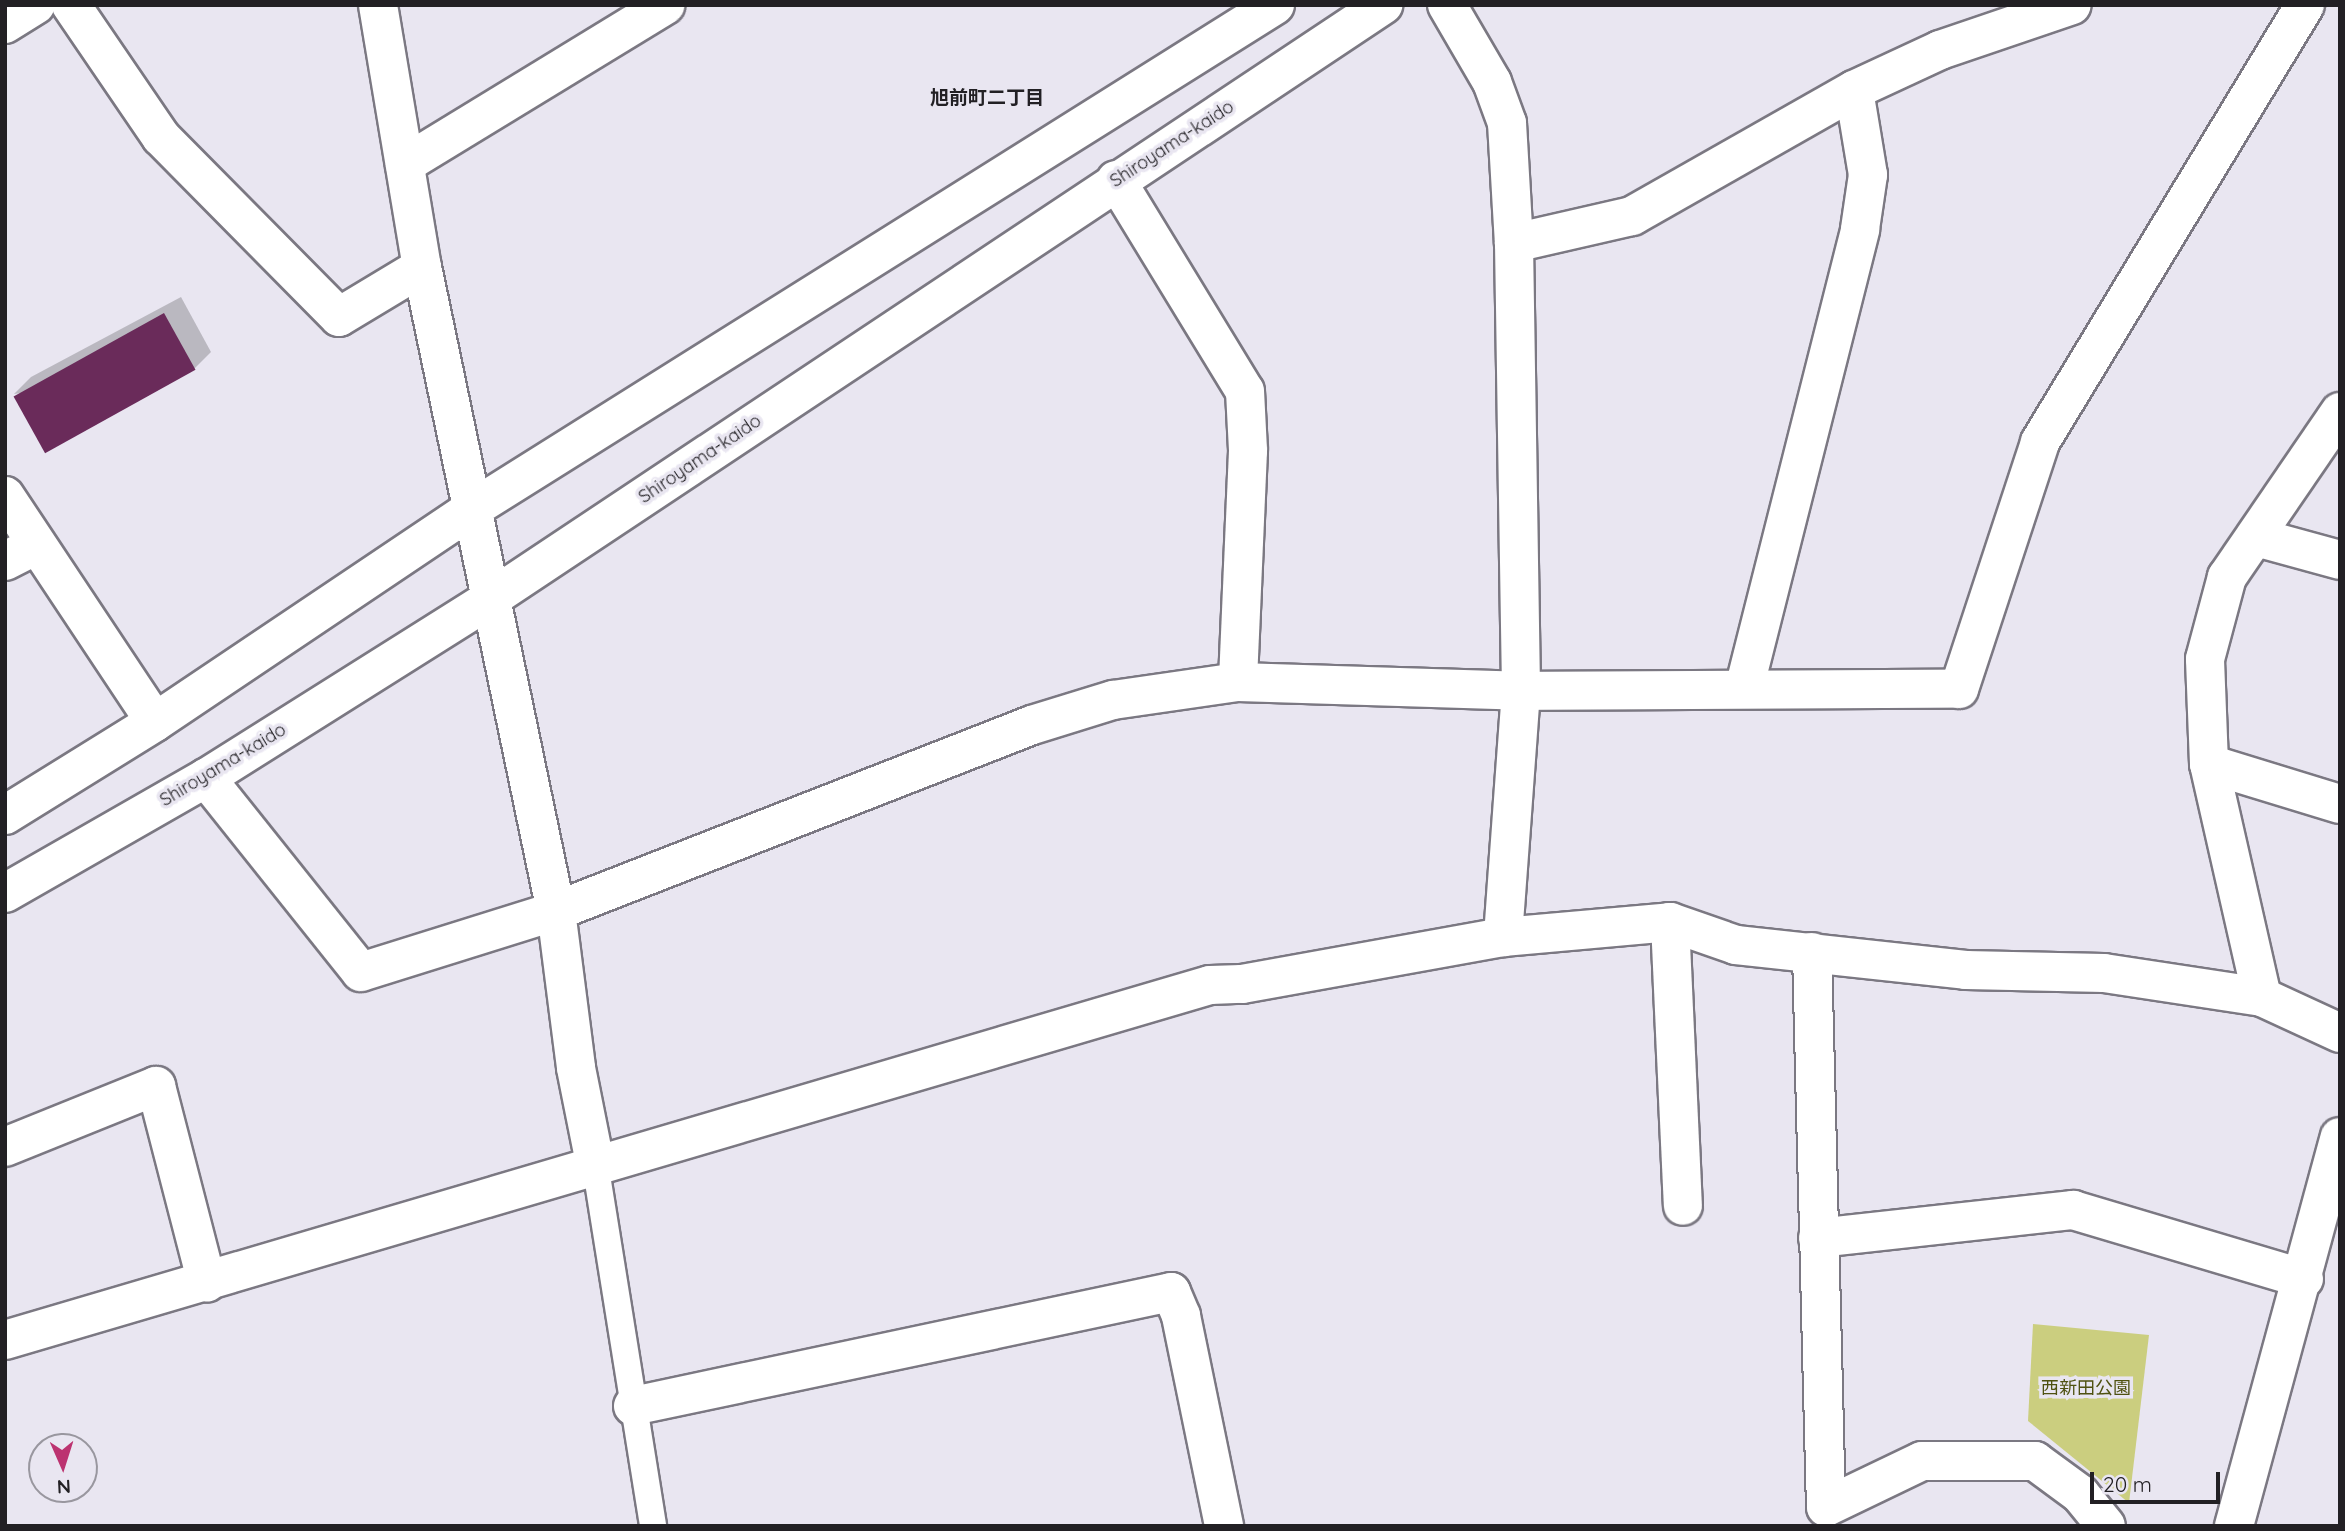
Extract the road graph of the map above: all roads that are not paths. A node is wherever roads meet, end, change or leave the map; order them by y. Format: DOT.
graph roads {
  1 [pos="36,5"];
  2 [pos="71,5"];
  3 [pos="378,5"];
  4 [pos="665,5"];
  5 [pos="1275,5"];
  6 [pos="1382,5"];
  7 [pos="1447,5"];
  8 [pos="2072,5"];
  9 [pos="2305,5"];
  10 [pos="5,24"];
  11 [pos="1854,90"];
  12 [pos="405,164"];
  13 [pos="1116,180"];
  14 [pos="1514,243"];
  15 [pos="422,267"];
  16 [pos="2340,412"];
  17 [pos="5,496"];
  18 [pos="472,509"];
  19 [pos="2256,537"];
  20 [pos="20,553"];
  21 [pos="2340,560"];
  22 [pos="490,599"];
  23 [pos="1238,682"];
  24 [pos="1744,689"];
  25 [pos="1521,691"];
  26 [pos="155,722"];
  27 [pos="2209,764"];
  28 [pos="206,778"];
  29 [pos="2340,804"];
  30 [pos="5,816"];
  31 [pos="5,893"];
  32 [pos="556,911"];
  33 [pos="1670,922"];
  34 [pos="1503,937"];
  35 [pos="1812,952"];
  36 [pos="2262,997"];
  37 [pos="2340,1033"];
  38 [pos="2340,1137"];
  39 [pos="5,1147"];
  40 [pos="596,1164"];
  41 [pos="1683,1206"];
  42 [pos="1818,1238"];
  43 [pos="2304,1279"];
  44 [pos="207,1283"];
  45 [pos="5,1340"];
  46 [pos="632,1406"];
  47 [pos="653,1526"];
  48 [pos="1224,1526"];
  49 [pos="2106,1526"];
  50 [pos="2234,1526"];
  1 -- 10 [label="street"];
  2 -- 15 [label="street"];
  3 -- 12 [label="street"];
  4 -- 12 [label="street"];
  5 -- 18 [label="street"];
  6 -- 13 [label="street, Shiroyama-kaido"];
  7 -- 14 [label="street"];
  8 -- 11 [label="street"];
  9 -- 24 [label="street"];
  11 -- 14 [label="street"];
  11 -- 24 [label="street"];
  12 -- 15 [label="street"];
  13 -- 22 [label="street, Shiroyama-kaido"];
  13 -- 23 [label="street"];
  14 -- 25 [label="street"];
  15 -- 18 [label="street"];
  16 -- 19 [label="street"];
  17 -- 20 [label="street"];
  18 -- 22 [label="street"];
  18 -- 26 [label="street"];
  19 -- 21 [label="street"];
  19 -- 27 [label="street"];
  20 -- 26 [label="street"];
  22 -- 28 [label="street, Shiroyama-kaido"];
  22 -- 32 [label="street"];
  23 -- 25 [label="street"];
  23 -- 32 [label="street"];
  24 -- 25 [label="street"];
  25 -- 34 [label="street"];
  26 -- 30 [label="street"];
  27 -- 29 [label="street"];
  27 -- 36 [label="street"];
  28 -- 31 [label="street, Shiroyama-kaido"];
  28 -- 32 [label="street"];
  32 -- 40 [label="street"];
  33 -- 34 [label="street"];
  33 -- 35 [label="street"];
  33 -- 41 [label="street"];
  34 -- 40 [label="street"];
  35 -- 36 [label="street"];
  35 -- 42 [label="street"];
  36 -- 37 [label="street"];
  38 -- 43 [label="street"];
  39 -- 44 [label="street"];
  40 -- 44 [label="street"];
  40 -- 46 [label="lane"];
  42 -- 43 [label="street"];
  42 -- 49 [label="street"];
  43 -- 50 [label="street"];
  44 -- 45 [label="street"];
  46 -- 47 [label="lane"];
  46 -- 48 [label="street"];
}
